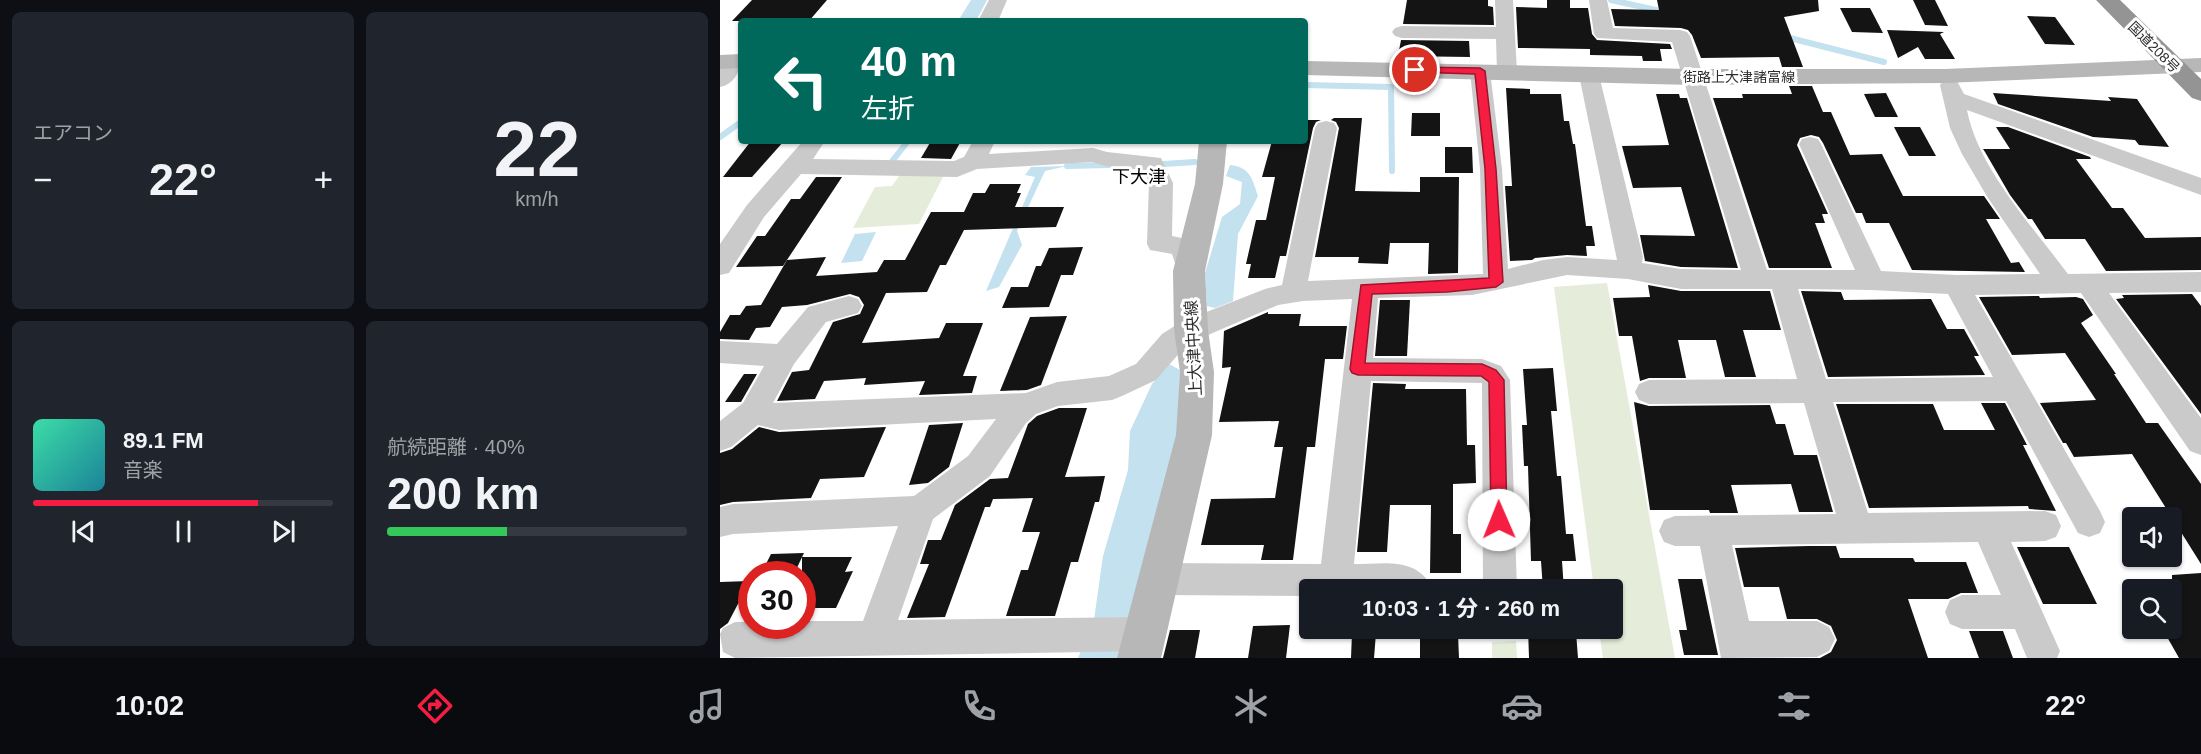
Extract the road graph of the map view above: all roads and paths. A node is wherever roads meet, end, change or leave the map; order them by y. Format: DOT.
graph roads {
  1 [pos="998,0"];
  2 [pos="1504,0"];
  3 [pos="1598,0"];
  4 [pos="2107,0"];
  5 [pos="989,18"];
  6 [pos="1402,32"];
  7 [pos="1505,33"];
  8 [pos="733,61"];
  9 [pos="2201,65"];
  10 [pos="2174,67"];
  11 [pos="1308,68"];
  12 [pos="1480,71"];
  13 [pos="1507,72"];
  14 [pos="1589,75"];
  15 [pos="1692,77"];
  16 [pos="720,81"];
  17 [pos="1951,87"];
  18 [pos="2201,93"];
  19 [pos="1326,128"];
  20 [pos="812,144"];
  21 [pos="982,144"];
  22 [pos="1213,144"];
  23 [pos="1810,144"];
  24 [pos="973,162"];
  25 [pos="797,166"];
  26 [pos="2201,187"];
  27 [pos="720,266"];
  28 [pos="1628,270"];
  29 [pos="1189,271"];
  30 [pos="1769,279"];
  31 [pos="1872,280"];
  32 [pos="1496,282"];
  33 [pos="2201,282"];
  34 [pos="2074,284"];
  35 [pos="1956,285"];
  36 [pos="1366,289"];
  37 [pos="1293,292"];
  38 [pos="849,306"];
  39 [pos="1191,330"];
  40 [pos="720,352"];
  41 [pos="784,356"];
  42 [pos="1358,369"];
  43 [pos="2014,389"];
  44 [pos="1815,391"];
  45 [pos="1649,392"];
  46 [pos="1026,405"];
  47 [pos="753,412"];
  48 [pos="720,438"];
  49 [pos="2201,442"];
  50 [pos="920,510"];
  51 [pos="720,522"];
  52 [pos="2089,522"];
  53 [pos="2045,526"];
  54 [pos="1988,527"];
  55 [pos="1856,528"];
  56 [pos="1713,530"];
  57 [pos="1675,531"];
  58 [pos="1160,579"];
  59 [pos="1336,579"];
  60 [pos="1500,579"];
  61 [pos="1299,580"];
  62 [pos="1962,612"];
  63 [pos="2024,612"];
  64 [pos="874,638"];
  65 [pos="1817,639"];
  66 [pos="735,640"];
  67 [pos="1143,646"];
  68 [pos="1737,649"];
  69 [pos="2042,651"];
  1 -- 5 [label="street"];
  2 -- 7 [label="street"];
  3 -- 15 [label="street"];
  4 -- 10 [label="highway, 国道208号"];
  6 -- 7 [label="street"];
  7 -- 13 [label="street"];
  8 -- 16 [label="street"];
  9 -- 10 [label="street, 街路上大津諸富線"];
  10 -- 17 [label="street, 街路上大津諸富線"];
  10 -- 18 [label="highway, 国道208号"];
  11 -- 12 [label="street, 街路上大津諸富線"];
  12 -- 13 [label="street, 街路上大津諸富線"];
  12 -- 32 [label="street"];
  13 -- 14 [label="street, 街路上大津諸富線"];
  14 -- 15 [label="street, 街路上大津諸富線"];
  14 -- 28 [label="street"];
  15 -- 17 [label="street, 街路上大津諸富線"];
  15 -- 30 [label="street"];
  17 -- 26 [label="street"];
  17 -- 34 [label="street"];
  19 -- 37 [label="street"];
  20 -- 25 [label="street"];
  21 -- 24 [label="street"];
  22 -- 29 [label="street, 上大津中央線"];
  23 -- 31 [label="street"];
  24 -- 25 [label="street"];
  24 -- 29 [label="street"];
  25 -- 27 [label="street"];
  28 -- 30 [label="street"];
  28 -- 32 [label="street"];
  29 -- 39 [label="street, 上大津中央線"];
  30 -- 31 [label="street"];
  30 -- 44 [label="street"];
  31 -- 35 [label="street"];
  32 -- 36 [label="street"];
  33 -- 34 [label="street"];
  34 -- 35 [label="street"];
  34 -- 49 [label="street"];
  35 -- 43 [label="street"];
  36 -- 37 [label="street"];
  36 -- 42 [label="street"];
  37 -- 39 [label="street"];
  38 -- 41 [label="street"];
  39 -- 46 [label="street"];
  39 -- 58 [label="street, 上大津中央線"];
  40 -- 41 [label="street"];
  41 -- 47 [label="street"];
  42 -- 59 [label="street"];
  42 -- 60 [label="street"];
  43 -- 44 [label="street"];
  43 -- 52 [label="street"];
  44 -- 45 [label="street"];
  44 -- 55 [label="street"];
  46 -- 47 [label="street"];
  46 -- 50 [label="street"];
  47 -- 48 [label="street"];
  50 -- 51 [label="street"];
  50 -- 64 [label="street"];
  53 -- 54 [label="street"];
  54 -- 55 [label="street"];
  54 -- 63 [label="street"];
  55 -- 56 [label="street"];
  56 -- 57 [label="street"];
  56 -- 68 [label="street"];
  58 -- 61 [label="street"];
  58 -- 67 [label="street, 上大津中央線"];
  62 -- 63 [label="street"];
  63 -- 69 [label="street"];
  64 -- 66 [label="street"];
  64 -- 67 [label="street"];
  65 -- 68 [label="street"];
}
